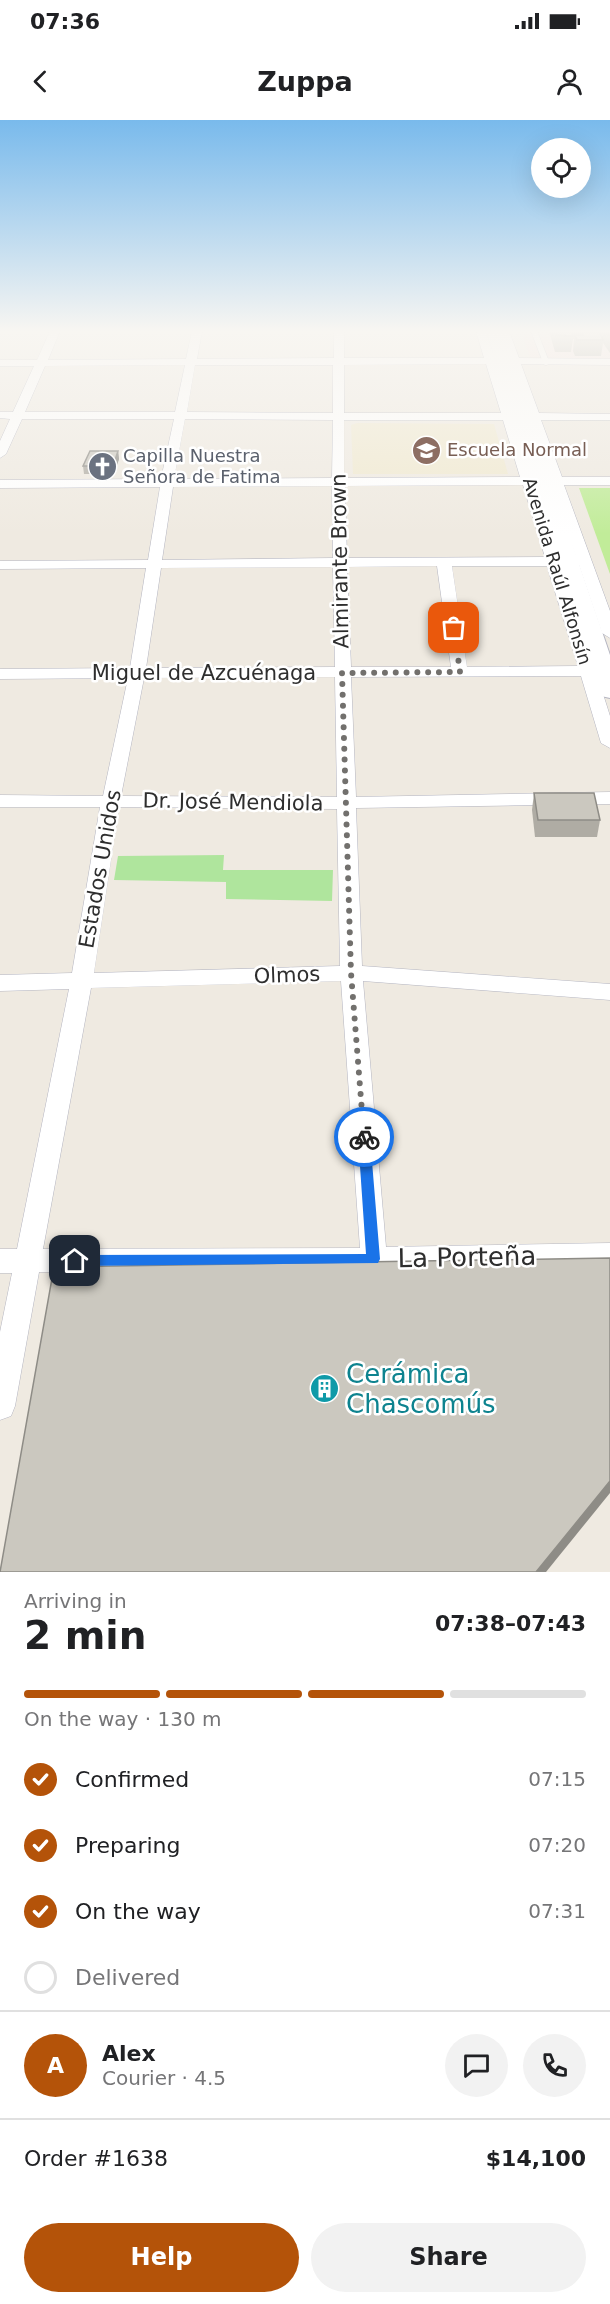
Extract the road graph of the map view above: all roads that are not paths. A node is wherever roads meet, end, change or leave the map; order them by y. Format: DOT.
graph roads {
  1 [pos="25,399"];
  2 [pos="183,399"];
  3 [pos="338,399"];
  4 [pos="516,399"];
  5 [pos="0,415"];
  6 [pos="180,415"];
  7 [pos="18,416"];
  8 [pos="338,417"];
  9 [pos="522,417"];
  10 [pos="610,417"];
  11 [pos="0,454"];
  12 [pos="338,480"];
  13 [pos="167,481"];
  14 [pos="529,481"];
  15 [pos="557,481"];
  16 [pos="610,481"];
  17 [pos="0,484"];
  18 [pos="569,561"];
  19 [pos="341,563"];
  20 [pos="444,563"];
  21 [pos="154,564"];
  22 [pos="0,566"];
  23 [pos="610,633"];
  24 [pos="588,671"];
  25 [pos="460,672"];
  26 [pos="137,673"];
  27 [pos="342,673"];
  28 [pos="0,674"];
  29 [pos="610,691"];
  30 [pos="610,743"];
  31 [pos="610,798"];
  32 [pos="111,800"];
  33 [pos="0,801"];
  34 [pos="345,803"];
  35 [pos="351,973"];
  36 [pos="0,983"];
  37 [pos="81,983"];
  38 [pos="610,992"];
  39 [pos="610,1254"];
  40 [pos="374,1259"];
  41 [pos="0,1261"];
  42 [pos="29,1261"];
  43 [pos="0,1406"];
  1 -- 7 [label="street"];
  2 -- 6 [label="street, Estados Unidos"];
  3 -- 8 [label="street, Almirante Brown"];
  4 -- 9 [label="main road, Avenida Raúl Alfonsín"];
  5 -- 7 [label="street"];
  6 -- 7 [label="street"];
  6 -- 8 [label="street"];
  6 -- 13 [label="street, Estados Unidos"];
  7 -- 11 [label="street"];
  8 -- 9 [label="street"];
  8 -- 12 [label="street, Almirante Brown"];
  9 -- 10 [label="street"];
  9 -- 14 [label="street, Avenida Raúl Alfonsín"];
  9 -- 15 [label="street, Avenida Raúl Alfonsín"];
  9 -- 18 [label="main road, Avenida Raúl Alfonsín"];
  12 -- 13 [label="street"];
  12 -- 14 [label="street"];
  12 -- 19 [label="street, Almirante Brown"];
  13 -- 17 [label="street"];
  13 -- 21 [label="street, Estados Unidos"];
  14 -- 18 [label="street, Avenida Raúl Alfonsín"];
  15 -- 16 [label="street"];
  15 -- 18 [label="street, Avenida Raúl Alfonsín"];
  18 -- 20 [label="street"];
  18 -- 23 [label="street, Avenida Raúl Alfonsín"];
  18 -- 24 [label="street, Avenida Raúl Alfonsín"];
  18 -- 29 [label="main road, Avenida Raúl Alfonsín"];
  19 -- 20 [label="street"];
  19 -- 21 [label="street"];
  19 -- 27 [label="street, Almirante Brown"];
  20 -- 25 [label="street"];
  21 -- 22 [label="street"];
  21 -- 26 [label="street, Estados Unidos"];
  24 -- 25 [label="street, Miguel de Azcuénaga"];
  24 -- 30 [label="street, Avenida Raúl Alfonsín"];
  25 -- 27 [label="street, Miguel de Azcuénaga"];
  26 -- 27 [label="street, Miguel de Azcuénaga"];
  26 -- 28 [label="street, Miguel de Azcuénaga"];
  26 -- 32 [label="street, Estados Unidos"];
  27 -- 34 [label="street, Almirante Brown"];
  31 -- 34 [label="street, Dr. José Mendiola"];
  32 -- 33 [label="street, Dr. José Mendiola"];
  32 -- 34 [label="street, Dr. José Mendiola"];
  32 -- 37 [label="street, Estados Unidos"];
  34 -- 35 [label="street, Almirante Brown"];
  35 -- 37 [label="street, Olmos"];
  35 -- 38 [label="street, Olmos"];
  35 -- 40 [label="street, Almirante Brown"];
  36 -- 37 [label="street, Olmos"];
  37 -- 42 [label="street, Estados Unidos"];
  39 -- 40 [label="street, La Porteña"];
  40 -- 42 [label="street, La Porteña"];
  41 -- 42 [label="street, La Porteña"];
  42 -- 43 [label="street, Estados Unidos"];
}
